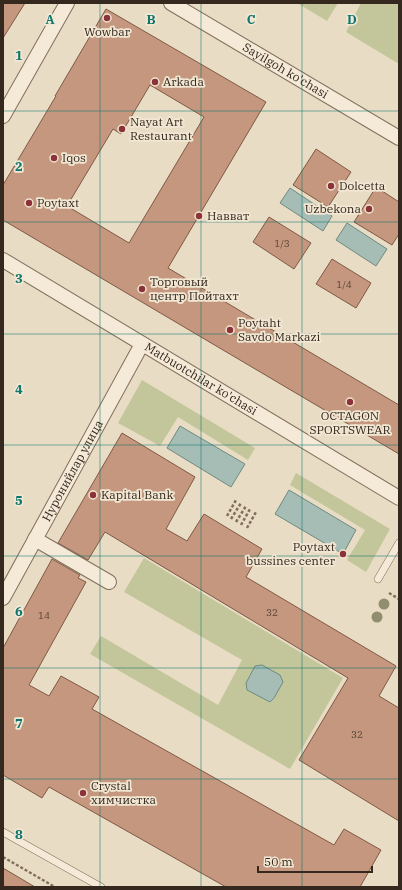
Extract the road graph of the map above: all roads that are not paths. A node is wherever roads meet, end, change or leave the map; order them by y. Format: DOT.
graph roads {
  1 [pos="67,3"];
  2 [pos="171,3"];
  3 [pos="3,116"];
  4 [pos="399,138"];
  5 [pos="3,260"];
  6 [pos="142,344"];
  7 [pos="399,498"];
  8 [pos="35,539"];
  9 [pos="399,543"];
  10 [pos="378,580"];
  11 [pos="109,582"];
  12 [pos="3,598"];
  13 [pos="3,832"];
  14 [pos="100,887"];
  1 -- 3 [label="street"];
  2 -- 4 [label="street, Sayilgoh ko'chasi"];
  5 -- 6 [label="street, Matbuotchilar ko'chasi"];
  6 -- 7 [label="street, Matbuotchilar ko'chasi"];
  6 -- 8 [label="street, Нуронийлар улица"];
  8 -- 11 [label="street"];
  8 -- 12 [label="street, Нуронийлар улица"];
  9 -- 10 [label="lane"];
  13 -- 14 [label="lane"];
}
